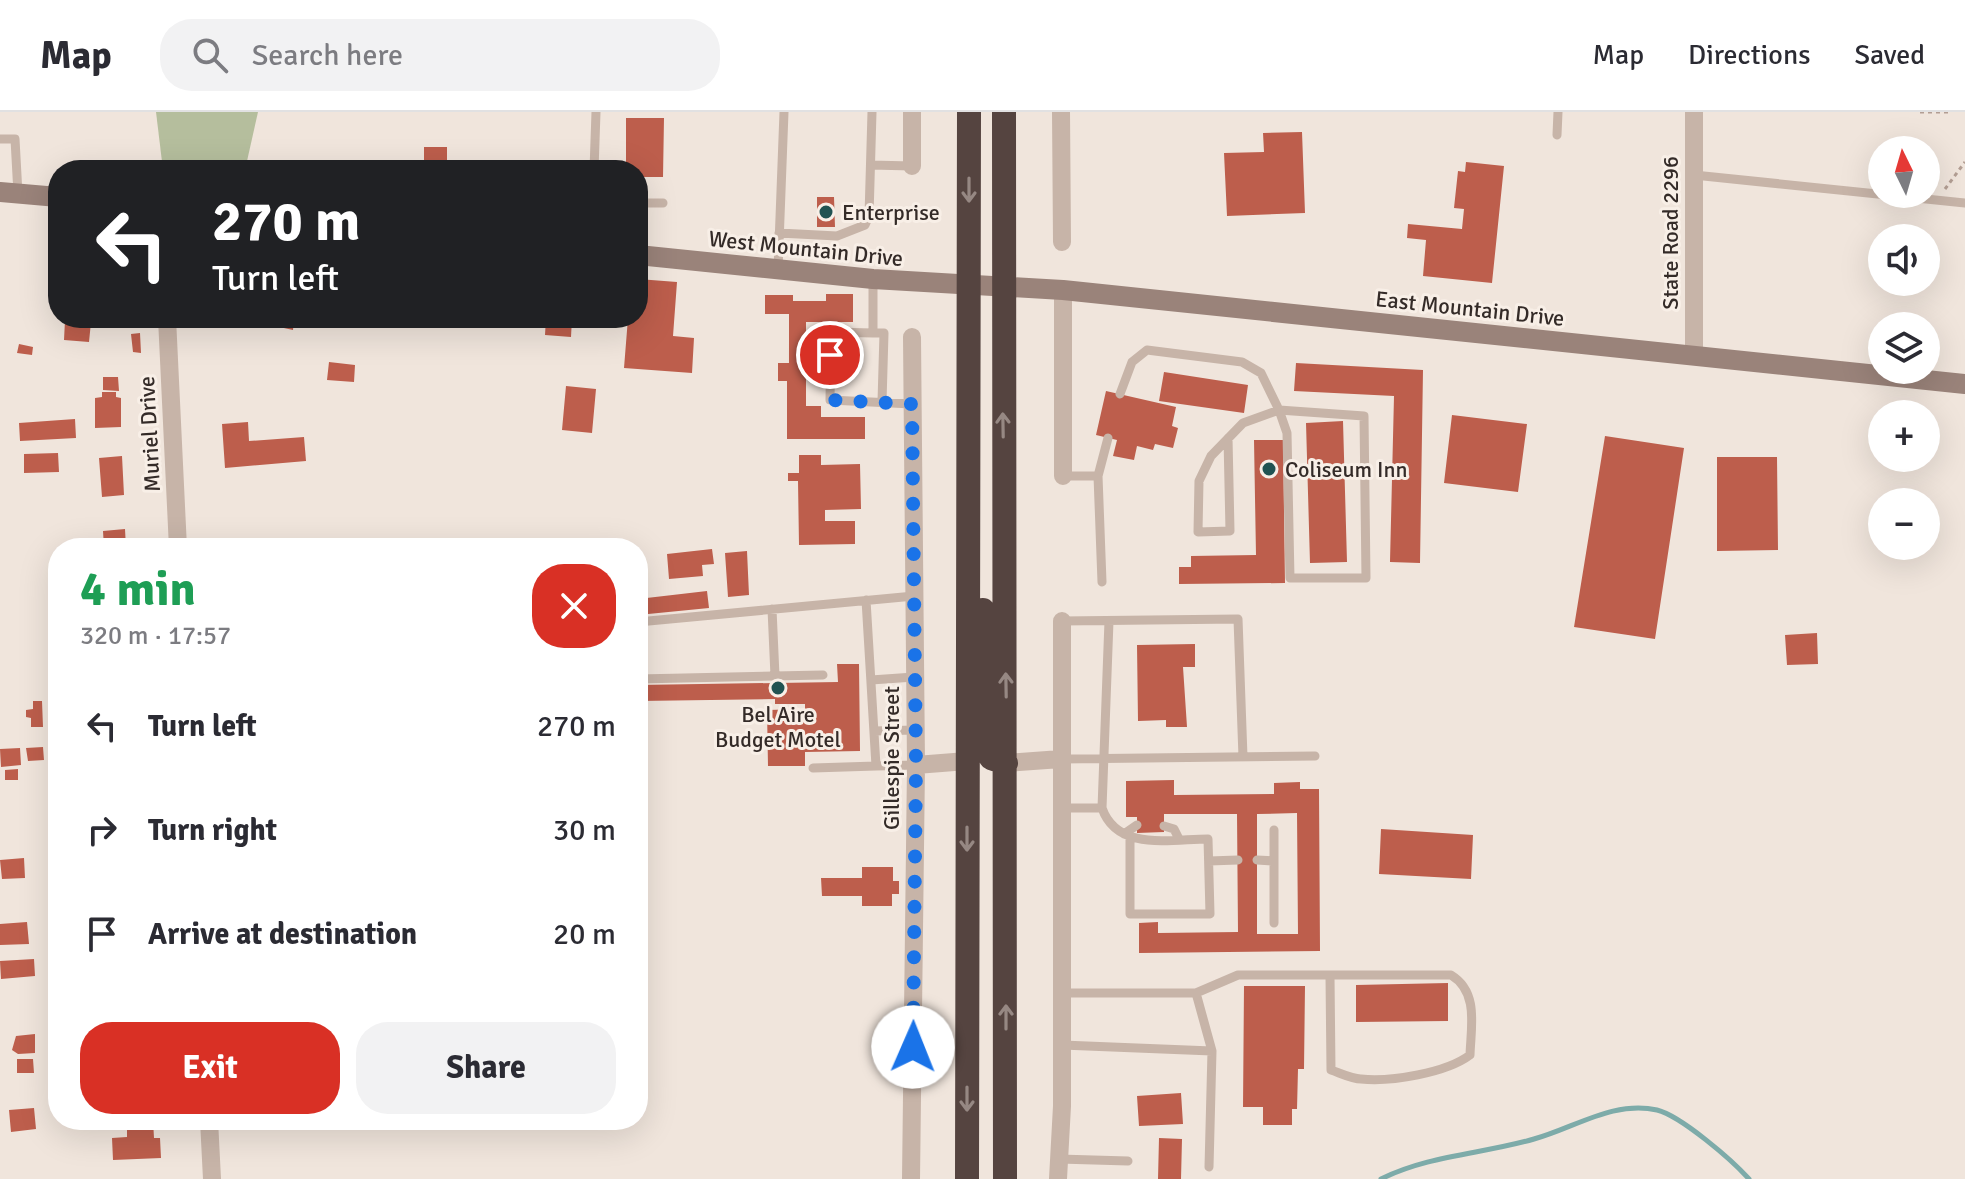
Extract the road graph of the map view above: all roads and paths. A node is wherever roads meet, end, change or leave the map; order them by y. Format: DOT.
graph roads {
  1 [pos="596,112"];
  2 [pos="784,112"];
  3 [pos="872,112"];
  4 [pos="912,112"];
  5 [pos="969,112"];
  6 [pos="1004,112"];
  7 [pos="1061,112"];
  8 [pos="1558,112"];
  9 [pos="1694,112"];
  10 [pos="1920,112"];
  11 [pos="1951,112"];
  12 [pos="1557,135"];
  13 [pos="0,139"];
  14 [pos="594,160"];
  15 [pos="1965,162"];
  16 [pos="871,165"];
  17 [pos="912,166"];
  18 [pos="1694,175"];
  19 [pos="9,193"];
  20 [pos="48,196"];
  21 [pos="1944,201"];
  22 [pos="648,203"];
  23 [pos="663,203"];
  24 [pos="1965,203"];
  25 [pos="779,233"];
  26 [pos="1062,242"];
  27 [pos="648,256"];
  28 [pos="778,270"];
  29 [pos="873,279"];
  30 [pos="970,286"];
  31 [pos="1002,288"];
  32 [pos="1063,290"];
  33 [pos="167,328"];
  34 [pos="873,333"];
  35 [pos="912,337"];
  36 [pos="1694,355"];
  37 [pos="1965,384"];
  38 [pos="1120,394"];
  39 [pos="882,402"];
  40 [pos="912,404"];
  41 [pos="1279,410"];
  42 [pos="1108,438"];
  43 [pos="1228,438"];
  44 [pos="969,471"];
  45 [pos="1063,476"];
  46 [pos="1098,476"];
  47 [pos="178,538"];
  48 [pos="1102,582"];
  49 [pos="914,596"];
  50 [pos="866,600"];
  51 [pos="772,609"];
  52 [pos="648,621"];
  53 [pos="1062,621"];
  54 [pos="1109,621"];
  55 [pos="823,675"];
  56 [pos="775,676"];
  57 [pos="914,677"];
  58 [pos="648,679"];
  59 [pos="871,680"];
  60 [pos="915,730"];
  61 [pos="874,731"];
  62 [pos="1315,756"];
  63 [pos="1243,757"];
  64 [pos="1061,759"];
  65 [pos="1107,759"];
  66 [pos="967,761"];
  67 [pos="1006,763"];
  68 [pos="916,765"];
  69 [pos="876,766"];
  70 [pos="813,768"];
  71 [pos="1061,808"];
  72 [pos="1102,808"];
  73 [pos="1137,825"];
  74 [pos="1164,826"];
  75 [pos="1274,830"];
  76 [pos="1127,837"];
  77 [pos="1179,839"];
  78 [pos="1238,860"];
  79 [pos="1257,860"];
  80 [pos="1209,861"];
  81 [pos="1274,861"];
  82 [pos="1274,923"];
  83 [pos="1330,976"];
  84 [pos="1062,993"];
  85 [pos="1196,993"];
  86 [pos="1062,1045"];
  87 [pos="1212,1051"];
  88 [pos="210,1130"];
  89 [pos="1059,1159"];
  90 [pos="1128,1161"];
  91 [pos="1209,1167"];
  92 [pos="212,1179"];
  93 [pos="911,1179"];
  94 [pos="967,1179"];
  95 [pos="1005,1179"];
  96 [pos="1058,1179"];
  1 -- 14 [label="lane"];
  2 -- 25 [label="lane"];
  3 -- 16 [label="lane"];
  4 -- 17 [label="street"];
  5 -- 30 [label="highway, one-way"];
  6 -- 31 [label="highway"];
  7 -- 26 [label="street"];
  8 -- 12 [label="lane"];
  9 -- 18 [label="street, State Road 2296"];
  10 -- 11 [label="path"];
  13 -- 19 [label="lane"];
  15 -- 21 [label="path"];
  16 -- 17 [label="lane"];
  16 -- 25 [label="lane"];
  18 -- 21 [label="lane"];
  18 -- 36 [label="street, State Road 2296"];
  19 -- 20 [label="street"];
  21 -- 24 [label="lane"];
  22 -- 23 [label="lane"];
  25 -- 28 [label="lane"];
  27 -- 28 [label="street, West Mountain Drive"];
  28 -- 29 [label="street, West Mountain Drive"];
  29 -- 30 [label="street, West Mountain Drive"];
  29 -- 34 [label="lane"];
  30 -- 31 [label="street, East Mountain Drive"];
  30 -- 44 [label="highway"];
  31 -- 32 [label="street, East Mountain Drive"];
  67 -- 31 [label="highway, one-way"];
  32 -- 36 [label="street, East Mountain Drive"];
  32 -- 45 [label="street"];
  33 -- 47 [label="street, Muriel Drive"];
  34 -- 39 [label="lane"];
  34 -- 39 [label="lane"];
  35 -- 40 [label="street, Gillespie Street"];
  36 -- 37 [label="street, East Mountain Drive"];
  38 -- 41 [label="lane"];
  39 -- 40 [label="lane"];
  40 -- 49 [label="street, Gillespie Street"];
  41 -- 41 [label="lane"];
  41 -- 43 [label="lane"];
  42 -- 46 [label="lane"];
  43 -- 43 [label="lane"];
  44 -- 66 [label="highway"];
  44 -- 67 [label="highway"];
  45 -- 46 [label="lane"];
  46 -- 48 [label="lane"];
  49 -- 50 [label="lane"];
  49 -- 57 [label="street, Gillespie Street"];
  50 -- 51 [label="lane"];
  50 -- 59 [label="lane"];
  51 -- 52 [label="lane"];
  51 -- 56 [label="lane"];
  53 -- 54 [label="lane"];
  53 -- 64 [label="street"];
  54 -- 63 [label="lane"];
  54 -- 65 [label="lane"];
  55 -- 56 [label="lane"];
  56 -- 58 [label="lane"];
  57 -- 59 [label="lane"];
  57 -- 60 [label="street, Gillespie Street"];
  59 -- 61 [label="lane"];
  60 -- 61 [label="lane"];
  60 -- 68 [label="street, Gillespie Street"];
  61 -- 69 [label="lane"];
  62 -- 63 [label="lane"];
  63 -- 65 [label="lane"];
  64 -- 65 [label="lane"];
  64 -- 67 [label="street"];
  64 -- 71 [label="street"];
  65 -- 72 [label="lane"];
  66 -- 68 [label="street"];
  66 -- 94 [label="highway, one-way"];
  95 -- 67 [label="highway, one-way"];
  68 -- 69 [label="lane"];
  68 -- 93 [label="street, Gillespie Street"];
  69 -- 70 [label="lane"];
  71 -- 72 [label="lane"];
  71 -- 84 [label="street"];
  72 -- 76 [label="lane"];
  73 -- 76 [label="lane"];
  74 -- 77 [label="lane"];
  75 -- 81 [label="lane"];
  76 -- 77 [label="lane"];
  76 -- 80 [label="lane"];
  77 -- 80 [label="lane"];
  78 -- 80 [label="lane"];
  79 -- 81 [label="lane"];
  81 -- 82 [label="lane"];
  83 -- 83 [label="lane"];
  83 -- 85 [label="lane"];
  84 -- 85 [label="lane"];
  84 -- 86 [label="street"];
  85 -- 87 [label="lane"];
  86 -- 87 [label="lane"];
  86 -- 89 [label="street"];
  87 -- 91 [label="lane"];
  88 -- 92 [label="street"];
  89 -- 90 [label="lane"];
  89 -- 96 [label="street"];
}
